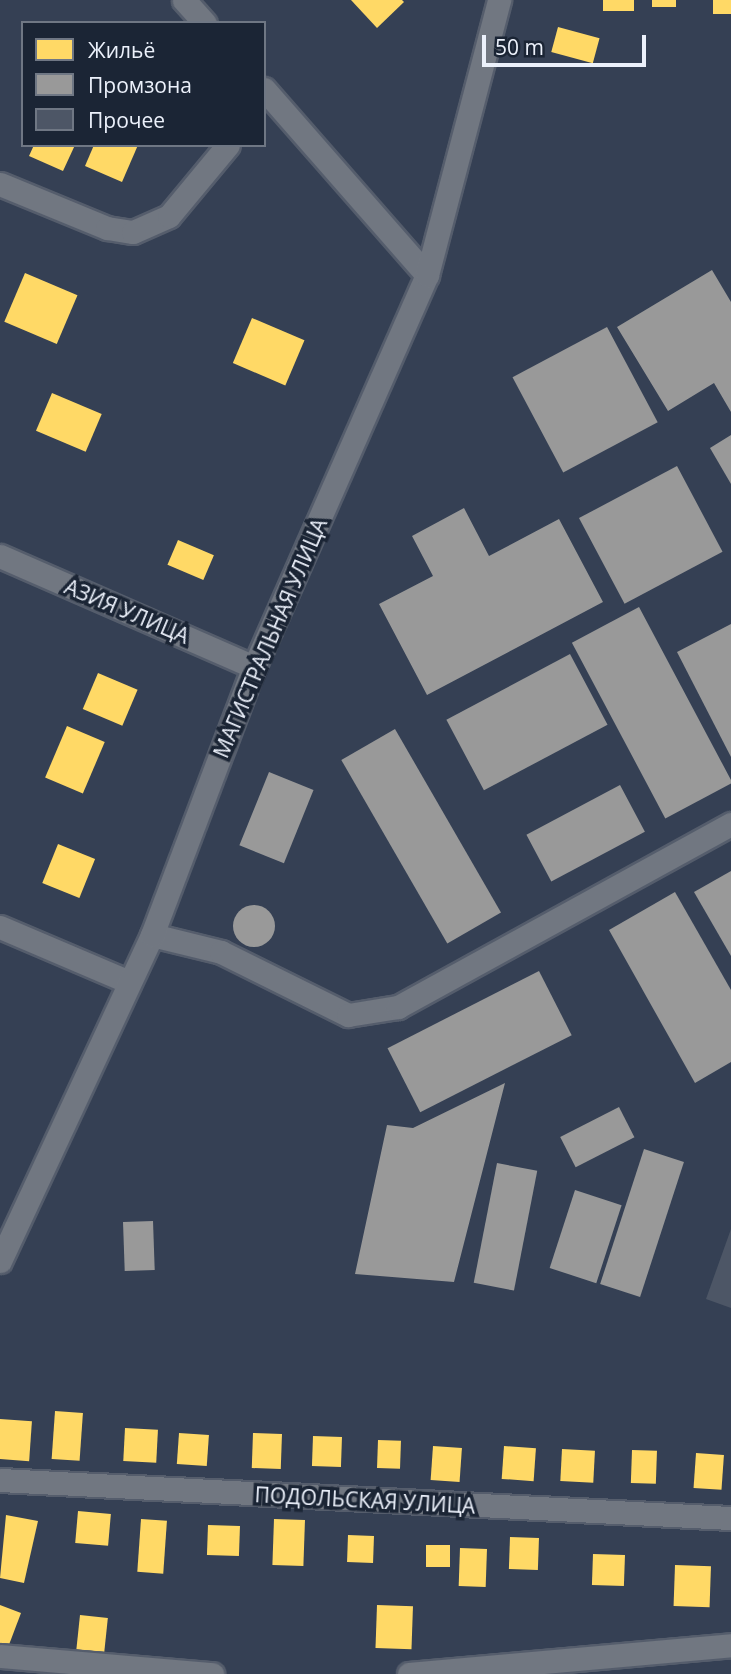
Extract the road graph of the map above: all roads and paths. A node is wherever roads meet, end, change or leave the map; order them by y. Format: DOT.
graph roads {
  1 [pos="184,0"];
  2 [pos="499,0"];
  3 [pos="203,21"];
  4 [pos="266,95"];
  5 [pos="226,147"];
  6 [pos="0,184"];
  7 [pos="427,275"];
  8 [pos="0,556"];
  9 [pos="254,667"];
  10 [pos="731,824"];
  11 [pos="0,927"];
  12 [pos="152,935"];
  13 [pos="129,982"];
  14 [pos="0,1261"];
  15 [pos="0,1480"];
  16 [pos="731,1518"];
  17 [pos="731,1645"];
  18 [pos="0,1656"];
  19 [pos="212,1674"];
  20 [pos="409,1674"];
  1 -- 3 [label="street"];
  2 -- 7 [label="street, МАГИСТРАЛЬНАЯ УЛИЦА"];
  4 -- 7 [label="street"];
  5 -- 6 [label="street"];
  7 -- 9 [label="street, МАГИСТРАЛЬНАЯ УЛИЦА"];
  8 -- 9 [label="street, АЗИЯ УЛИЦА"];
  9 -- 12 [label="street, МАГИСТРАЛЬНАЯ УЛИЦА"];
  10 -- 12 [label="street"];
  11 -- 13 [label="street"];
  12 -- 13 [label="street, МАГИСТРАЛЬНАЯ УЛИЦА"];
  13 -- 14 [label="street, МАГИСТРАЛЬНАЯ УЛИЦА"];
  15 -- 16 [label="street, ПОДОЛЬСКАЯ УЛИЦА"];
  17 -- 20 [label="street"];
  18 -- 19 [label="street"];
}
